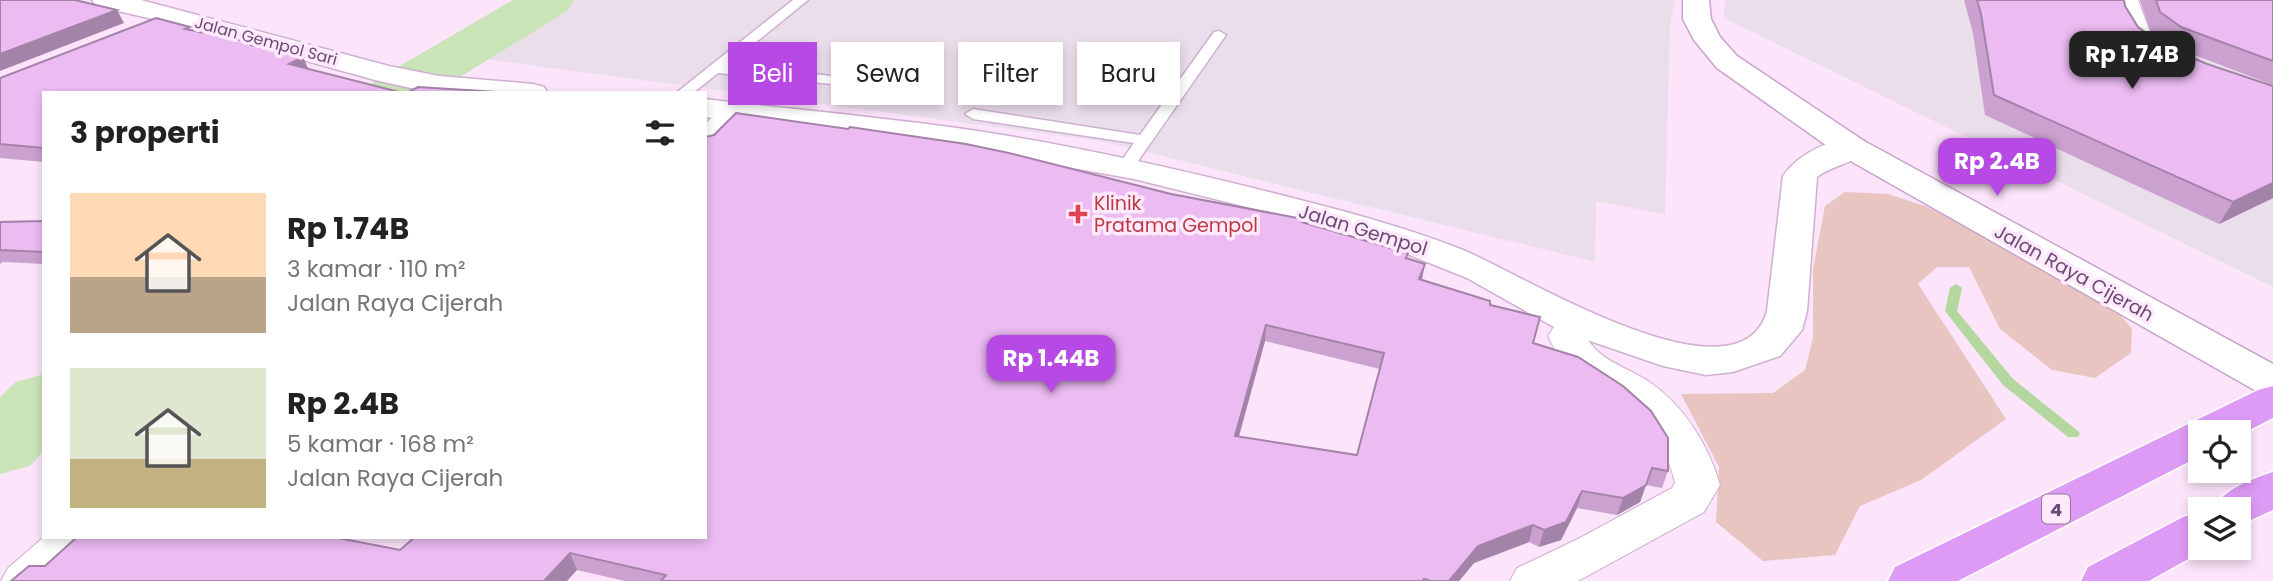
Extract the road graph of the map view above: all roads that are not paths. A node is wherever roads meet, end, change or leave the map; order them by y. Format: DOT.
graph roads {
  1 [pos="105,0"];
  2 [pos="802,0"];
  3 [pos="1696,0"];
  4 [pos="2125,0"];
  5 [pos="172,15"];
  6 [pos="133,30"];
  7 [pos="1219,35"];
  8 [pos="2178,61"];
  9 [pos="714,68"];
  10 [pos="831,81"];
  11 [pos="433,89"];
  12 [pos="483,91"];
  13 [pos="685,91"];
  14 [pos="722,109"];
  15 [pos="973,114"];
  16 [pos="707,137"];
  17 [pos="1852,148"];
  18 [pos="1134,154"];
  19 [pos="1575,322"];
  20 [pos="2273,382"];
  21 [pos="2273,400"];
  22 [pos="2233,420"];
  23 [pos="2188,443"];
  24 [pos="2273,489"];
  25 [pos="2251,501"];
  26 [pos="2188,537"];
  27 [pos="74,539"];
  28 [pos="24,581"];
  29 [pos="1534,581"];
  30 [pos="1913,581"];
  31 [pos="2106,581"];
  1 -- 5 [label="street, Jalan Gempol Sari"];
  2 -- 9 [label="lane"];
  3 -- 17 [label="street, Jalan Raya Cijerah"];
  4 -- 8 [label="street"];
  5 -- 6 [label="street"];
  5 -- 11 [label="street, Jalan Gempol Sari"];
  7 -- 18 [label="lane"];
  9 -- 10 [label="lane"];
  9 -- 13 [label="lane"];
  11 -- 12 [label="street"];
  14 -- 16 [label="street"];
  14 -- 18 [label="street, Jalan Gempol"];
  15 -- 18 [label="lane"];
  17 -- 19 [label="street, Jalan Gempol"];
  17 -- 20 [label="street, Jalan Raya Cijerah"];
  18 -- 19 [label="street, Jalan Gempol"];
  19 -- 29 [label="street"];
  21 -- 22 [label="highway"];
  23 -- 30 [label="highway, 4"];
  24 -- 25 [label="highway"];
  26 -- 31 [label="highway"];
  27 -- 28 [label="street"];
}
